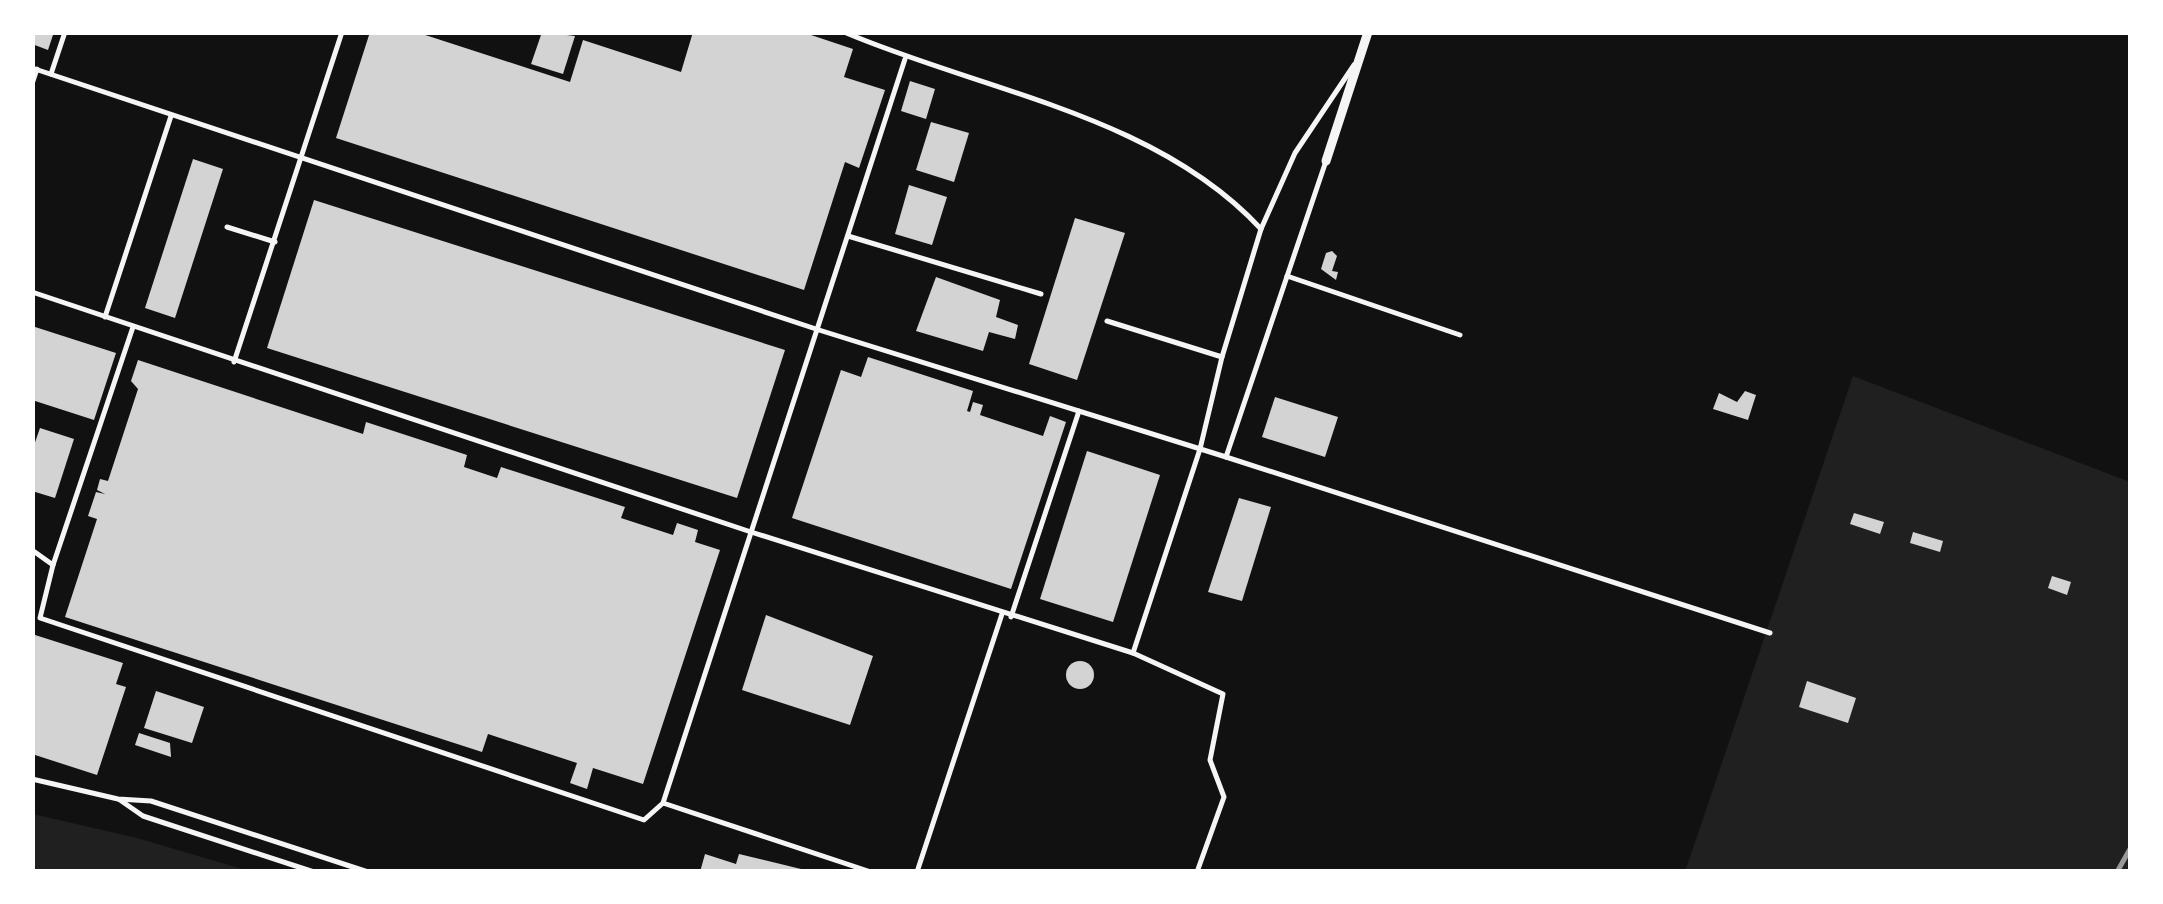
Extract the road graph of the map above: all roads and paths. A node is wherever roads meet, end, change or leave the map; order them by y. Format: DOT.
graph roads {
  1 [pos="65,32"];
  2 [pos="342,32"];
  3 [pos="844,32"];
  4 [pos="1368,32"];
  5 [pos="1360,55"];
  6 [pos="905,59"];
  7 [pos="35,68"];
  8 [pos="51,74"];
  9 [pos="32,84"];
  10 [pos="171,115"];
  11 [pos="300,159"];
  12 [pos="1326,162"];
  13 [pos="226,227"];
  14 [pos="1261,229"];
  15 [pos="848,236"];
  16 [pos="274,242"];
  17 [pos="1287,276"];
  18 [pos="32,292"];
  19 [pos="1042,294"];
  20 [pos="105,317"];
  21 [pos="1107,321"];
  22 [pos="132,327"];
  23 [pos="819,330"];
  24 [pos="1460,335"];
  25 [pos="1222,357"];
  26 [pos="234,362"];
  27 [pos="1079,411"];
  28 [pos="1200,449"];
  29 [pos="1226,456"];
  30 [pos="751,532"];
  31 [pos="32,550"];
  32 [pos="53,565"];
  33 [pos="1002,614"];
  34 [pos="1012,617"];
  35 [pos="1770,633"];
  36 [pos="1133,653"];
  37 [pos="32,779"];
  38 [pos="118,799"];
  39 [pos="663,803"];
  40 [pos="314,872"];
  41 [pos="368,872"];
  42 [pos="871,872"];
  43 [pos="917,872"];
  44 [pos="1197,872"];
  1 -- 8 [label="lane"];
  2 -- 11 [label="lane"];
  3 -- 6 [label="lane"];
  4 -- 5 [label="street"];
  5 -- 12 [label="street"];
  5 -- 14 [label="lane"];
  6 -- 14 [label="lane"];
  6 -- 15 [label="lane"];
  7 -- 8 [label="lane"];
  7 -- 9 [label="lane"];
  8 -- 10 [label="lane"];
  10 -- 11 [label="lane"];
  10 -- 20 [label="lane"];
  11 -- 16 [label="lane"];
  11 -- 23 [label="lane"];
  12 -- 17 [label="lane"];
  13 -- 16 [label="lane"];
  14 -- 25 [label="lane"];
  15 -- 19 [label="lane"];
  15 -- 23 [label="lane"];
  16 -- 26 [label="lane"];
  17 -- 24 [label="lane"];
  17 -- 29 [label="lane"];
  18 -- 20 [label="lane"];
  20 -- 22 [label="lane"];
  21 -- 25 [label="lane"];
  22 -- 26 [label="lane"];
  22 -- 32 [label="lane"];
  23 -- 27 [label="lane"];
  23 -- 30 [label="lane"];
  25 -- 28 [label="lane"];
  26 -- 30 [label="lane"];
  27 -- 28 [label="lane"];
  27 -- 34 [label="lane"];
  28 -- 29 [label="lane"];
  28 -- 36 [label="lane"];
  29 -- 35 [label="lane"];
  30 -- 33 [label="lane"];
  30 -- 39 [label="lane"];
  31 -- 32 [label="lane"];
  32 -- 39 [label="lane"];
  33 -- 34 [label="lane"];
  33 -- 43 [label="lane"];
  34 -- 36 [label="lane"];
  36 -- 44 [label="lane"];
  37 -- 38 [label="lane"];
  38 -- 40 [label="lane"];
  38 -- 41 [label="lane"];
  39 -- 42 [label="lane"];
}
